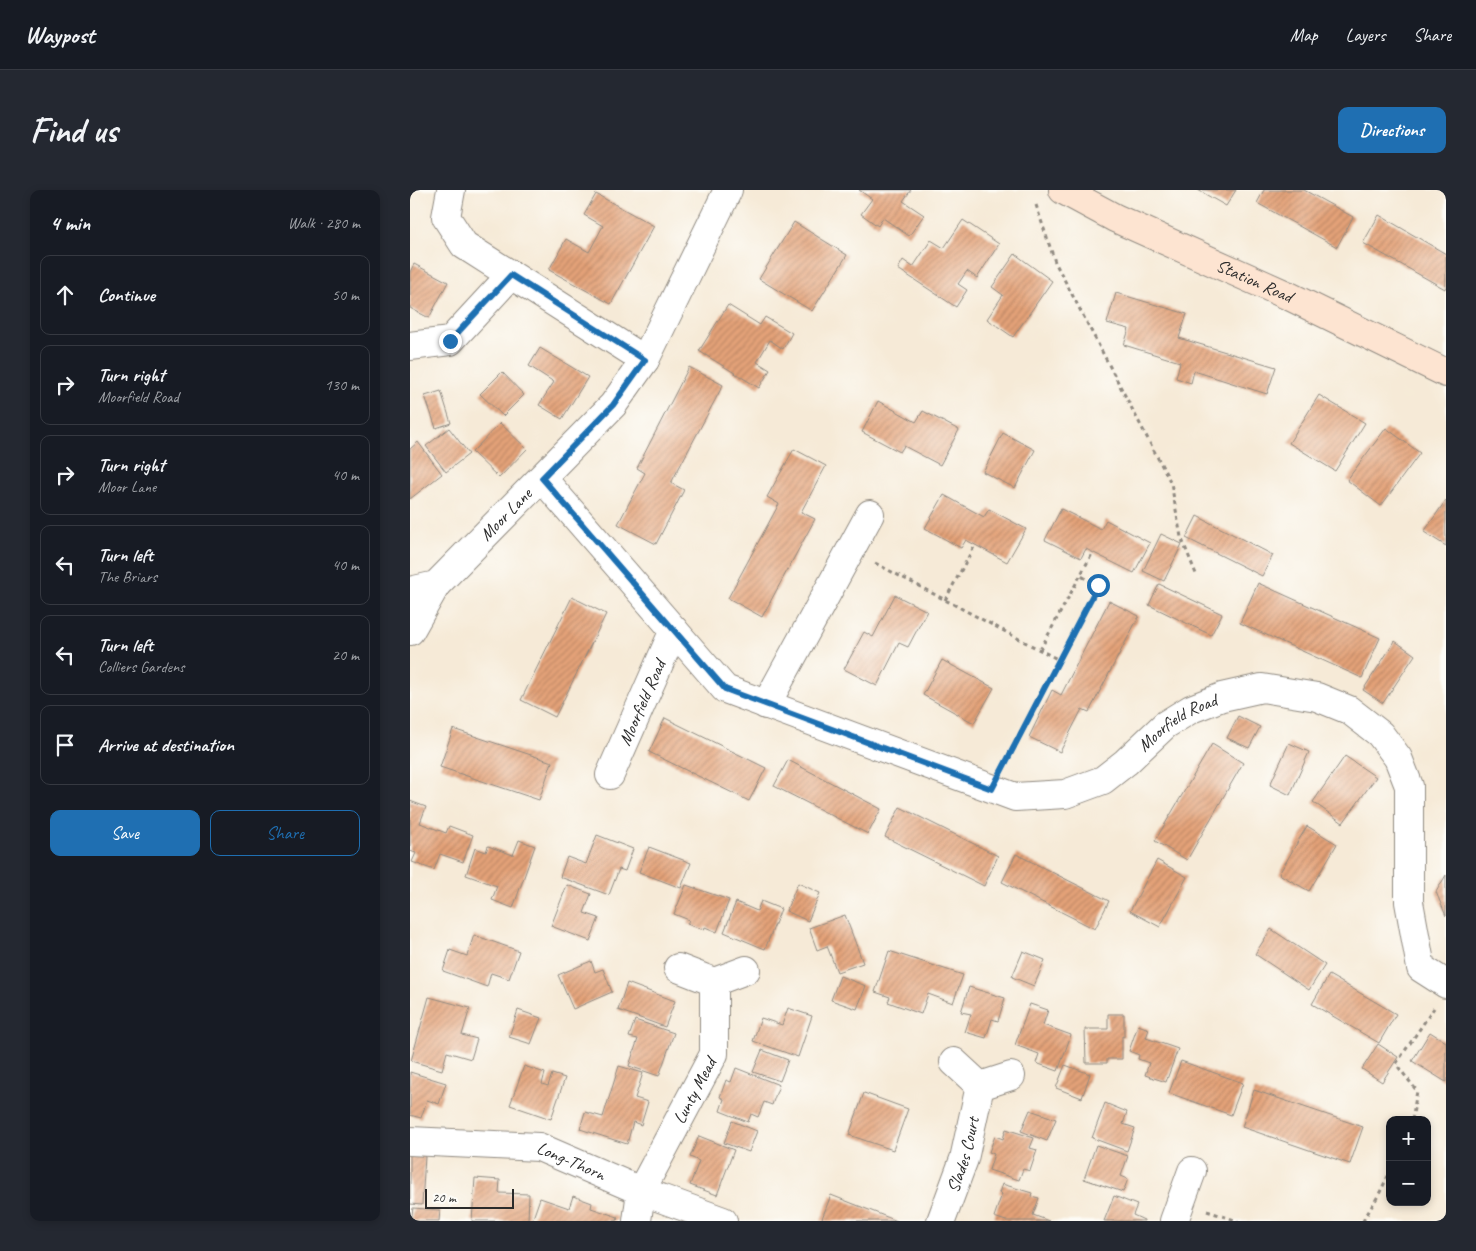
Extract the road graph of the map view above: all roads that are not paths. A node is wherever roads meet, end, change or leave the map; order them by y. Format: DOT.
graph roads {
  1 [pos="451,190"];
  2 [pos="728,190"];
  3 [pos="1063,190"];
  4 [pos="511,275"];
  5 [pos="410,346"];
  6 [pos="645,360"];
  7 [pos="1446,373"];
  8 [pos="542,478"];
  9 [pos="870,514"];
  10 [pos="436,584"];
  11 [pos="410,591"];
  12 [pos="674,630"];
  13 [pos="410,632"];
  14 [pos="766,705"];
  15 [pos="610,775"];
  16 [pos="678,968"];
  17 [pos="746,970"];
  18 [pos="714,982"];
  19 [pos="1440,996"];
  20 [pos="954,1062"];
  21 [pos="1011,1076"];
  22 [pos="980,1086"];
  23 [pos="410,1141"];
  24 [pos="1192,1171"];
  25 [pos="642,1191"];
  26 [pos="637,1221"];
  27 [pos="723,1221"];
  28 [pos="941,1221"];
  29 [pos="1174,1221"];
  1 -- 4 [label="street"];
  2 -- 6 [label="street, Moor Lane"];
  3 -- 7 [label="street, Station Road"];
  4 -- 5 [label="street"];
  4 -- 6 [label="street"];
  6 -- 8 [label="street, Moor Lane"];
  8 -- 10 [label="street, Moor Lane"];
  8 -- 12 [label="street, Moorfield Road"];
  9 -- 14 [label="street"];
  10 -- 11 [label="street, Moor Lane"];
  10 -- 13 [label="street"];
  12 -- 14 [label="street, Moorfield Road"];
  12 -- 15 [label="street, Moorfield Road"];
  14 -- 19 [label="street, Moorfield Road"];
  16 -- 18 [label="street"];
  17 -- 18 [label="street"];
  18 -- 25 [label="street, Lunty Mead"];
  20 -- 22 [label="street"];
  21 -- 22 [label="street"];
  22 -- 28 [label="street, Slades Court"];
  23 -- 25 [label="street, Long-Thorn"];
  24 -- 29 [label="street"];
  25 -- 26 [label="street, Lunty Mead"];
  25 -- 27 [label="street, Long-Thorn"];
}
